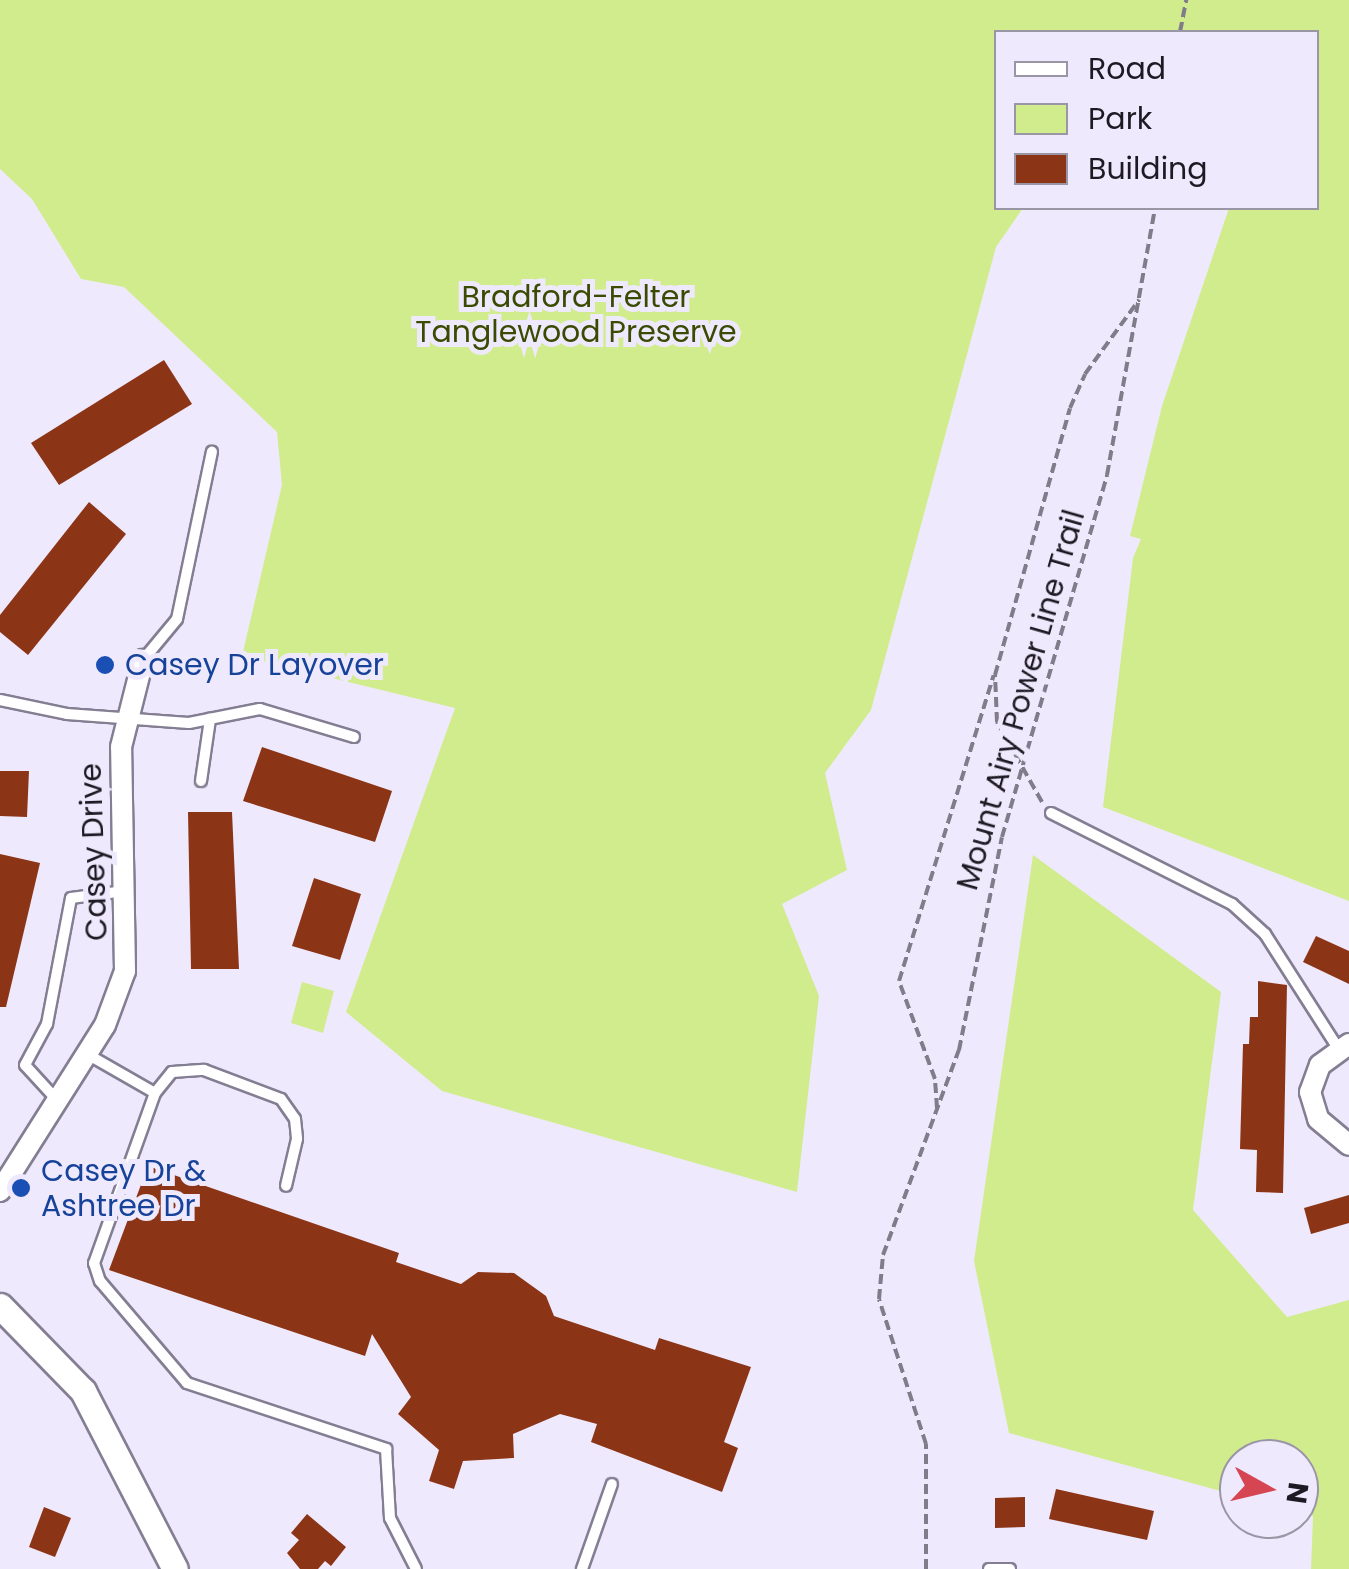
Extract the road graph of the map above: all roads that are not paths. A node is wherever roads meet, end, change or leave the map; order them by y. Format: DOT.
graph roads {
  1 [pos="212,452"];
  2 [pos="143,660"];
  3 [pos="0,700"];
  4 [pos="127,714"];
  5 [pos="210,720"];
  6 [pos="354,737"];
  7 [pos="201,781"];
  8 [pos="1051,813"];
  9 [pos="126,891"];
  10 [pos="1343,1046"];
  11 [pos="86,1053"];
  12 [pos="155,1093"];
  13 [pos="57,1100"];
  14 [pos="1349,1145"];
  15 [pos="286,1186"];
  16 [pos="0,1190"];
  17 [pos="0,1306"];
  18 [pos="612,1484"];
  19 [pos="175,1569"];
  20 [pos="416,1569"];
  21 [pos="582,1569"];
  22 [pos="989,1569"];
  23 [pos="1010,1569"];
  1 -- 2 [label="lane"];
  2 -- 4 [label="street, Casey Drive"];
  3 -- 4 [label="lane"];
  4 -- 5 [label="lane"];
  4 -- 9 [label="street, Casey Drive"];
  5 -- 6 [label="lane"];
  5 -- 7 [label="lane"];
  8 -- 10 [label="lane"];
  9 -- 11 [label="street, Casey Drive"];
  9 -- 13 [label="lane"];
  10 -- 14 [label="street"];
  11 -- 12 [label="lane"];
  11 -- 13 [label="street, Casey Drive"];
  12 -- 15 [label="lane"];
  12 -- 20 [label="lane"];
  13 -- 16 [label="street, Casey Drive"];
  17 -- 19 [label="street"];
  18 -- 21 [label="lane"];
  22 -- 23 [label="lane"];
}
